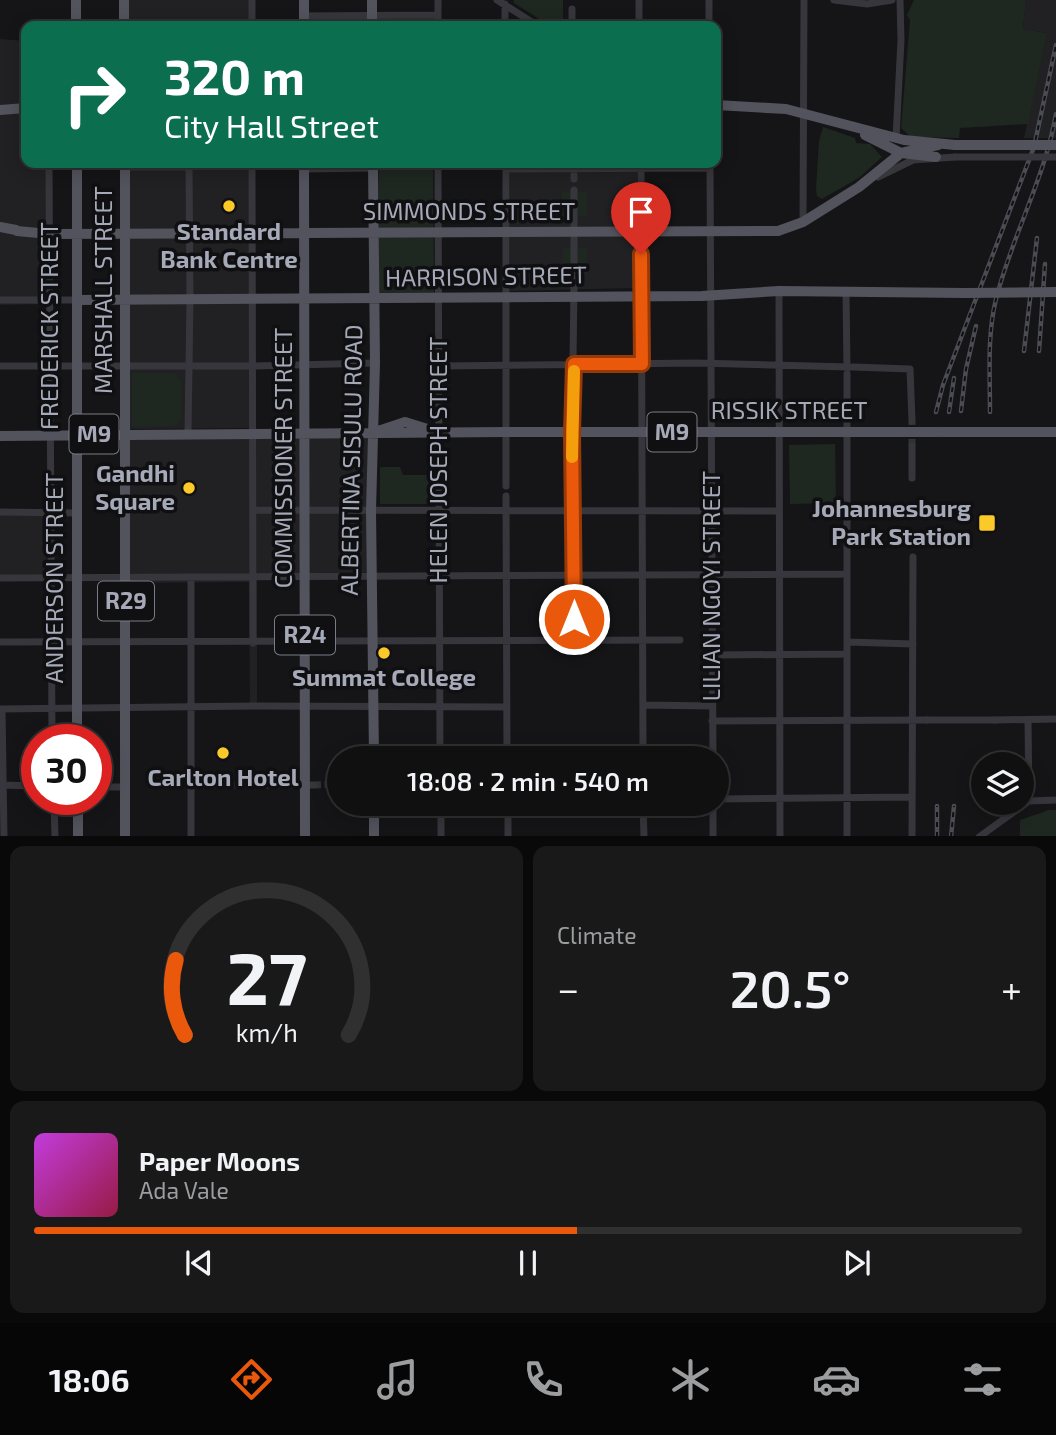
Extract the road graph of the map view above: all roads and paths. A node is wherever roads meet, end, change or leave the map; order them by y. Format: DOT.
graph roads {
  1 [pos="76,0"];
  2 [pos="124,0"];
  3 [pos="252,0"];
  4 [pos="304,0"];
  5 [pos="372,0"];
  6 [pos="438,0"];
  7 [pos="497,0"];
  8 [pos="639,0"];
  9 [pos="709,0"];
  10 [pos="804,0"];
  11 [pos="834,0"];
  12 [pos="892,0"];
  13 [pos="900,0"];
  14 [pos="505,3"];
  15 [pos="572,9"];
  16 [pos="438,15"];
  17 [pos="76,21"];
  18 [pos="124,21"];
  19 [pos="252,21"];
  20 [pos="304,21"];
  21 [pos="372,21"];
  22 [pos="438,21"];
  23 [pos="505,21"];
  24 [pos="531,21"];
  25 [pos="572,21"];
  26 [pos="639,21"];
  27 [pos="709,21"];
  28 [pos="721,106"];
  29 [pos="21,108"];
  30 [pos="0,110"];
  31 [pos="805,112"];
  32 [pos="836,122"];
  33 [pos="896,138"];
  34 [pos="938,145"];
  35 [pos="1056,145"];
  36 [pos="901,153"];
  37 [pos="936,157"];
  38 [pos="1056,157"];
  39 [pos="50,168"];
  40 [pos="77,168"];
  41 [pos="125,168"];
  42 [pos="188,168"];
  43 [pos="252,168"];
  44 [pos="304,168"];
  45 [pos="373,168"];
  46 [pos="438,168"];
  47 [pos="506,168"];
  48 [pos="574,168"];
  49 [pos="641,168"];
  50 [pos="710,168"];
  51 [pos="574,179"];
  52 [pos="859,187"];
  53 [pos="574,190"];
  54 [pos="803,222"];
  55 [pos="0,227"];
  56 [pos="190,232"];
  57 [pos="253,232"];
  58 [pos="304,232"];
  59 [pos="574,232"];
  60 [pos="77,233"];
  61 [pos="125,233"];
  62 [pos="374,233"];
  63 [pos="438,233"];
  64 [pos="506,233"];
  65 [pos="641,233"];
  66 [pos="710,233"];
  67 [pos="50,234"];
  68 [pos="574,276"];
  69 [pos="779,291"];
  70 [pos="574,292"];
  71 [pos="846,292"];
  72 [pos="1056,292"];
  73 [pos="710,295"];
  74 [pos="642,297"];
  75 [pos="506,298"];
  76 [pos="252,299"];
  77 [pos="305,299"];
  78 [pos="374,299"];
  79 [pos="439,299"];
  80 [pos="0,300"];
  81 [pos="49,300"];
  82 [pos="76,300"];
  83 [pos="125,300"];
  84 [pos="191,300"];
  85 [pos="375,363"];
  86 [pos="711,363"];
  87 [pos="574,364"];
  88 [pos="642,364"];
  89 [pos="305,365"];
  90 [pos="506,365"];
  91 [pos="780,365"];
  92 [pos="0,366"];
  93 [pos="50,366"];
  94 [pos="76,366"];
  95 [pos="124,366"];
  96 [pos="189,366"];
  97 [pos="253,366"];
  98 [pos="439,366"];
  99 [pos="849,369"];
  100 [pos="912,421"];
  101 [pos="506,432"];
  102 [pos="572,432"];
  103 [pos="642,432"];
  104 [pos="711,432"];
  105 [pos="1056,432"];
  106 [pos="188,433"];
  107 [pos="253,433"];
  108 [pos="305,433"];
  109 [pos="375,433"];
  110 [pos="438,433"];
  111 [pos="779,433"];
  112 [pos="847,433"];
  113 [pos="50,434"];
  114 [pos="76,434"];
  115 [pos="125,434"];
  116 [pos="0,436"];
  117 [pos="912,446"];
  118 [pos="912,478"];
  119 [pos="506,486"];
  120 [pos="506,496"];
  121 [pos="305,509"];
  122 [pos="371,509"];
  123 [pos="253,510"];
  124 [pos="438,510"];
  125 [pos="506,510"];
  126 [pos="573,510"];
  127 [pos="642,510"];
  128 [pos="907,510"];
  129 [pos="712,511"];
  130 [pos="779,511"];
  131 [pos="847,511"];
  132 [pos="0,512"];
  133 [pos="50,512"];
  134 [pos="77,513"];
  135 [pos="913,557"];
  136 [pos="780,574"];
  137 [pos="847,574"];
  138 [pos="505,575"];
  139 [pos="642,575"];
  140 [pos="712,575"];
  141 [pos="50,576"];
  142 [pos="371,576"];
  143 [pos="438,576"];
  144 [pos="573,576"];
  145 [pos="76,577"];
  146 [pos="126,577"];
  147 [pos="191,577"];
  148 [pos="305,577"];
  149 [pos="0,578"];
  150 [pos="253,578"];
  151 [pos="439,640"];
  152 [pos="680,640"];
  153 [pos="372,641"];
  154 [pos="506,641"];
  155 [pos="574,641"];
  156 [pos="643,641"];
  157 [pos="0,642"];
  158 [pos="51,642"];
  159 [pos="77,642"];
  160 [pos="190,642"];
  161 [pos="305,642"];
  162 [pos="847,642"];
  163 [pos="126,643"];
  164 [pos="253,643"];
  165 [pos="913,644"];
  166 [pos="780,654"];
  167 [pos="847,654"];
  168 [pos="712,655"];
  169 [pos="643,705"];
  170 [pos="191,706"];
  171 [pos="305,706"];
  172 [pos="712,706"];
  173 [pos="77,707"];
  174 [pos="126,707"];
  175 [pos="373,707"];
  176 [pos="439,707"];
  177 [pos="507,707"];
  178 [pos="51,708"];
  179 [pos="1,709"];
  180 [pos="1056,719"];
  181 [pos="780,720"];
  182 [pos="912,720"];
  183 [pos="1028,720"];
  184 [pos="712,721"];
  185 [pos="847,721"];
  186 [pos="52,724"];
  187 [pos="77,724"];
  188 [pos="374,746"];
  189 [pos="440,746"];
  190 [pos="507,746"];
  191 [pos="643,746"];
  192 [pos="713,746"];
  193 [pos="1028,752"];
  194 [pos="2,785"];
  195 [pos="289,785"];
  196 [pos="310,785"];
  197 [pos="21,786"];
  198 [pos="112,787"];
  199 [pos="126,787"];
  200 [pos="847,797"];
  201 [pos="912,797"];
  202 [pos="780,798"];
  203 [pos="729,799"];
  204 [pos="1056,800"];
  205 [pos="1034,801"];
  206 [pos="54,815"];
  207 [pos="79,815"];
  208 [pos="1008,815"];
  209 [pos="374,816"];
  210 [pos="440,816"];
  211 [pos="508,816"];
  212 [pos="643,816"];
  213 [pos="713,816"];
  214 [pos="5,836"];
  215 [pos="55,836"];
  216 [pos="78,836"];
  217 [pos="125,836"];
  218 [pos="191,836"];
  219 [pos="305,836"];
  220 [pos="374,836"];
  221 [pos="441,836"];
  222 [pos="508,836"];
  223 [pos="643,836"];
  224 [pos="713,836"];
  225 [pos="780,836"];
  226 [pos="847,836"];
  227 [pos="912,836"];
  228 [pos="979,836"];
  1 -- 17 [label="main road"];
  2 -- 18 [label="main road"];
  3 -- 19 [label="street"];
  4 -- 20 [label="main road"];
  5 -- 21 [label="main road"];
  6 -- 16 [label="street"];
  7 -- 14 [label="street"];
  8 -- 26 [label="street"];
  9 -- 27 [label="street"];
  10 -- 31 [label="street"];
  11 -- 12 [label="street"];
  13 -- 33 [label="street"];
  14 -- 23 [label="street"];
  14 -- 24 [label="street"];
  15 -- 25 [label="street"];
  16 -- 21 [label="street"];
  16 -- 22 [label="street"];
  20 -- 21 [label="street"];
  28 -- 31 [label="main road"];
  29 -- 30 [label="main road"];
  31 -- 32 [label="main road"];
  31 -- 54 [label="street"];
  32 -- 33 [label="main road"];
  32 -- 36 [label="main road"];
  33 -- 34 [label="main road"];
  34 -- 35 [label="main road, bridge"];
  34 -- 36 [label="main road, SIMMONDS STREET"];
  36 -- 37 [label="main road"];
  36 -- 52 [label="main road, SIMMONDS STREET"];
  37 -- 38 [label="street, bridge"];
  37 -- 52 [label="street"];
  39 -- 67 [label="street, FREDERICK STREET"];
  40 -- 60 [label="main road, ANDERSON STREET"];
  41 -- 61 [label="main road, MARSHALL STREET"];
  42 -- 56 [label="street"];
  43 -- 57 [label="street"];
  44 -- 58 [label="main road, COMMISSIONER STREET / R24"];
  45 -- 62 [label="main road, ALBERTINA SISULU ROAD"];
  46 -- 63 [label="street, HELEN JOSEPH STREET"];
  47 -- 64 [label="street"];
  48 -- 51 [label="street"];
  49 -- 65 [label="street"];
  50 -- 66 [label="street, LILIAN NGOYI STREET"];
  52 -- 54 [label="main road, SIMMONDS STREET"];
  53 -- 59 [label="street"];
  54 -- 66 [label="main road, SIMMONDS STREET"];
  55 -- 67 [label="main road, SIMMONDS STREET"];
  56 -- 57 [label="main road, SIMMONDS STREET"];
  56 -- 61 [label="main road, SIMMONDS STREET"];
  56 -- 84 [label="street"];
  57 -- 58 [label="main road, SIMMONDS STREET"];
  57 -- 76 [label="street"];
  58 -- 62 [label="main road, SIMMONDS STREET"];
  58 -- 77 [label="main road, COMMISSIONER STREET / R24"];
  59 -- 64 [label="main road, SIMMONDS STREET"];
  59 -- 65 [label="main road, SIMMONDS STREET"];
  59 -- 68 [label="street"];
  60 -- 61 [label="main road, SIMMONDS STREET"];
  60 -- 67 [label="main road, SIMMONDS STREET"];
  60 -- 82 [label="main road, ANDERSON STREET / R29"];
  61 -- 83 [label="main road, MARSHALL STREET / R29"];
  62 -- 63 [label="main road, SIMMONDS STREET"];
  62 -- 78 [label="main road, ALBERTINA SISULU ROAD"];
  63 -- 64 [label="main road, SIMMONDS STREET"];
  63 -- 79 [label="street, HELEN JOSEPH STREET"];
  64 -- 75 [label="street"];
  65 -- 66 [label="main road, SIMMONDS STREET"];
  65 -- 74 [label="street"];
  66 -- 73 [label="street, LILIAN NGOYI STREET"];
  67 -- 81 [label="street, FREDERICK STREET"];
  69 -- 71 [label="main road, HARRISON STREET"];
  69 -- 73 [label="main road, HARRISON STREET"];
  69 -- 91 [label="street"];
  70 -- 74 [label="main road, HARRISON STREET"];
  70 -- 75 [label="main road, HARRISON STREET"];
  70 -- 87 [label="street"];
  71 -- 72 [label="main road, HARRISON STREET, bridge"];
  71 -- 99 [label="street"];
  73 -- 74 [label="main road, HARRISON STREET"];
  73 -- 86 [label="street, LILIAN NGOYI STREET"];
  74 -- 88 [label="street"];
  75 -- 79 [label="main road, HARRISON STREET"];
  75 -- 90 [label="street"];
  76 -- 77 [label="main road, HARRISON STREET"];
  76 -- 84 [label="main road, HARRISON STREET"];
  76 -- 97 [label="street"];
  77 -- 78 [label="main road, HARRISON STREET"];
  77 -- 89 [label="main road, COMMISSIONER STREET / R24"];
  78 -- 79 [label="main road, HARRISON STREET"];
  78 -- 85 [label="main road, ALBERTINA SISULU ROAD"];
  79 -- 98 [label="street, HELEN JOSEPH STREET"];
  80 -- 81 [label="street, HARRISON STREET"];
  81 -- 82 [label="street, HARRISON STREET"];
  81 -- 93 [label="street, FREDERICK STREET"];
  82 -- 83 [label="main road, HARRISON STREET"];
  82 -- 94 [label="main road, ANDERSON STREET / R29"];
  83 -- 84 [label="main road, HARRISON STREET"];
  83 -- 95 [label="main road, MARSHALL STREET / R29"];
  84 -- 96 [label="street"];
  85 -- 89 [label="street"];
  85 -- 109 [label="main road, ALBERTINA SISULU ROAD"];
  86 -- 88 [label="street"];
  86 -- 91 [label="street"];
  86 -- 104 [label="street, LILIAN NGOYI STREET"];
  87 -- 88 [label="street"];
  87 -- 90 [label="street"];
  87 -- 102 [label="street"];
  88 -- 103 [label="street"];
  89 -- 97 [label="street"];
  89 -- 108 [label="main road, COMMISSIONER STREET / R24"];
  90 -- 98 [label="street"];
  90 -- 101 [label="street"];
  91 -- 99 [label="street"];
  91 -- 111 [label="street"];
  92 -- 93 [label="street"];
  93 -- 94 [label="street"];
  93 -- 113 [label="street, FREDERICK STREET"];
  94 -- 95 [label="street"];
  94 -- 114 [label="main road, ANDERSON STREET / R29"];
  95 -- 96 [label="street"];
  95 -- 115 [label="main road, MARSHALL STREET / R29"];
  96 -- 97 [label="street"];
  96 -- 106 [label="street"];
  97 -- 107 [label="street"];
  98 -- 110 [label="street, HELEN JOSEPH STREET"];
  99 -- 100 [label="street"];
  99 -- 112 [label="street"];
  101 -- 102 [label="main road, RISSIK STREET / M9"];
  101 -- 110 [label="main road, RISSIK STREET / M9"];
  101 -- 119 [label="street"];
  102 -- 103 [label="main road, RISSIK STREET / M9"];
  102 -- 126 [label="street"];
  103 -- 104 [label="main road, RISSIK STREET / M9"];
  103 -- 127 [label="street"];
  104 -- 111 [label="main road, RISSIK STREET / M9"];
  104 -- 129 [label="street, LILIAN NGOYI STREET"];
  105 -- 112 [label="main road, RISSIK STREET / M9, bridge"];
  106 -- 107 [label="main road, RISSIK STREET / M9"];
  106 -- 115 [label="main road, RISSIK STREET / M9"];
  107 -- 108 [label="main road, RISSIK STREET / M9"];
  107 -- 123 [label="street"];
  108 -- 109 [label="main road, RISSIK STREET / M9"];
  108 -- 121 [label="main road, COMMISSIONER STREET / R24"];
  109 -- 110 [label="main road, RISSIK STREET / M9"];
  109 -- 122 [label="main road, ALBERTINA SISULU ROAD"];
  110 -- 124 [label="street, HELEN JOSEPH STREET"];
  111 -- 112 [label="main road, RISSIK STREET / M9"];
  111 -- 130 [label="street"];
  112 -- 131 [label="street"];
  113 -- 114 [label="main road, RISSIK STREET / M9"];
  113 -- 116 [label="main road, RISSIK STREET / M9"];
  113 -- 133 [label="street, FREDERICK STREET"];
  114 -- 115 [label="main road, RISSIK STREET / M9"];
  114 -- 134 [label="main road, ANDERSON STREET / R29"];
  115 -- 146 [label="main road, MARSHALL STREET / R29"];
  117 -- 118 [label="street"];
  120 -- 125 [label="street"];
  121 -- 122 [label="street"];
  121 -- 123 [label="street"];
  121 -- 148 [label="main road, COMMISSIONER STREET / R24"];
  122 -- 124 [label="street"];
  122 -- 142 [label="main road, ALBERTINA SISULU ROAD"];
  123 -- 150 [label="street"];
  124 -- 125 [label="street"];
  124 -- 143 [label="street, HELEN JOSEPH STREET"];
  125 -- 126 [label="street"];
  125 -- 138 [label="street"];
  126 -- 127 [label="street"];
  126 -- 144 [label="street"];
  127 -- 129 [label="street"];
  127 -- 139 [label="street"];
  128 -- 131 [label="street"];
  129 -- 130 [label="street"];
  129 -- 140 [label="street, LILIAN NGOYI STREET"];
  130 -- 136 [label="street"];
  131 -- 137 [label="street"];
  132 -- 133 [label="street"];
  133 -- 134 [label="street"];
  133 -- 141 [label="street, FREDERICK STREET"];
  134 -- 145 [label="main road, ANDERSON STREET / R29"];
  135 -- 165 [label="street"];
  136 -- 137 [label="street"];
  136 -- 140 [label="street"];
  136 -- 166 [label="street"];
  137 -- 162 [label="street"];
  138 -- 143 [label="street"];
  138 -- 144 [label="street"];
  138 -- 154 [label="street"];
  139 -- 140 [label="street"];
  139 -- 144 [label="street"];
  139 -- 156 [label="street"];
  140 -- 168 [label="street, LILIAN NGOYI STREET"];
  141 -- 145 [label="street"];
  141 -- 149 [label="street"];
  141 -- 158 [label="street, FREDERICK STREET"];
  142 -- 143 [label="street"];
  142 -- 148 [label="street"];
  142 -- 153 [label="main road, ALBERTINA SISULU ROAD"];
  143 -- 151 [label="street, HELEN JOSEPH STREET"];
  144 -- 155 [label="street"];
  145 -- 146 [label="street"];
  145 -- 159 [label="main road, ANDERSON STREET / R29"];
  146 -- 147 [label="street"];
  146 -- 163 [label="main road, MARSHALL STREET / R29"];
  147 -- 150 [label="street"];
  147 -- 160 [label="street"];
  148 -- 150 [label="street"];
  148 -- 161 [label="main road, COMMISSIONER STREET / R24"];
  150 -- 164 [label="street"];
  151 -- 153 [label="street"];
  151 -- 154 [label="street"];
  151 -- 176 [label="street, HELEN JOSEPH STREET"];
  152 -- 156 [label="street"];
  153 -- 161 [label="street"];
  153 -- 175 [label="main road, ALBERTINA SISULU ROAD"];
  154 -- 155 [label="street"];
  154 -- 177 [label="street"];
  155 -- 156 [label="street"];
  156 -- 169 [label="street"];
  157 -- 158 [label="street"];
  158 -- 159 [label="street"];
  158 -- 178 [label="street, FREDERICK STREET"];
  159 -- 163 [label="street"];
  159 -- 173 [label="main road, ANDERSON STREET / R29"];
  160 -- 163 [label="street"];
  160 -- 164 [label="street"];
  160 -- 170 [label="street"];
  161 -- 164 [label="street"];
  161 -- 171 [label="main road, COMMISSIONER STREET / R24"];
  162 -- 165 [label="street"];
  162 -- 167 [label="street"];
  163 -- 174 [label="main road, MARSHALL STREET / R29"];
  165 -- 182 [label="street"];
  166 -- 167 [label="street"];
  166 -- 168 [label="street"];
  166 -- 181 [label="street"];
  167 -- 185 [label="street"];
  168 -- 172 [label="street, LILIAN NGOYI STREET"];
  169 -- 172 [label="street"];
  169 -- 191 [label="street"];
  170 -- 171 [label="street"];
  170 -- 174 [label="street"];
  170 -- 218 [label="street"];
  171 -- 175 [label="street"];
  171 -- 196 [label="main road, COMMISSIONER STREET / R24"];
  172 -- 184 [label="street, LILIAN NGOYI STREET"];
  173 -- 174 [label="street"];
  173 -- 178 [label="street"];
  173 -- 187 [label="main road, ANDERSON STREET / R29"];
  174 -- 199 [label="main road, MARSHALL STREET / R29"];
  175 -- 176 [label="street"];
  175 -- 188 [label="main road, ALBERTINA SISULU ROAD"];
  176 -- 177 [label="street"];
  176 -- 189 [label="street, HELEN JOSEPH STREET"];
  177 -- 190 [label="street"];
  178 -- 179 [label="street"];
  178 -- 186 [label="street, FREDERICK STREET"];
  179 -- 194 [label="street"];
  180 -- 183 [label="street"];
  181 -- 184 [label="street"];
  181 -- 185 [label="street"];
  181 -- 202 [label="street"];
  182 -- 183 [label="street, bridge"];
  182 -- 185 [label="street"];
  182 -- 201 [label="street"];
  183 -- 193 [label="street"];
  184 -- 192 [label="street, LILIAN NGOYI STREET"];
  185 -- 200 [label="street"];
  194 -- 197 [label="street"];
  194 -- 214 [label="street"];
  195 -- 196 [label="street"];
  196 -- 219 [label="main road, COMMISSIONER STREET / R24"];
  198 -- 199 [label="street"];
  199 -- 217 [label="main road, MARSHALL STREET / R29"];
  200 -- 201 [label="street"];
  200 -- 202 [label="street"];
  200 -- 226 [label="street"];
  201 -- 227 [label="street"];
  202 -- 203 [label="street"];
  202 -- 225 [label="street"];
  204 -- 205 [label="street"];
  206 -- 215 [label="street"];
  207 -- 216 [label="main road"];
  208 -- 228 [label="street"];
  209 -- 220 [label="main road"];
  210 -- 221 [label="street"];
  211 -- 222 [label="street"];
  212 -- 223 [label="street"];
  213 -- 224 [label="street"];
}
